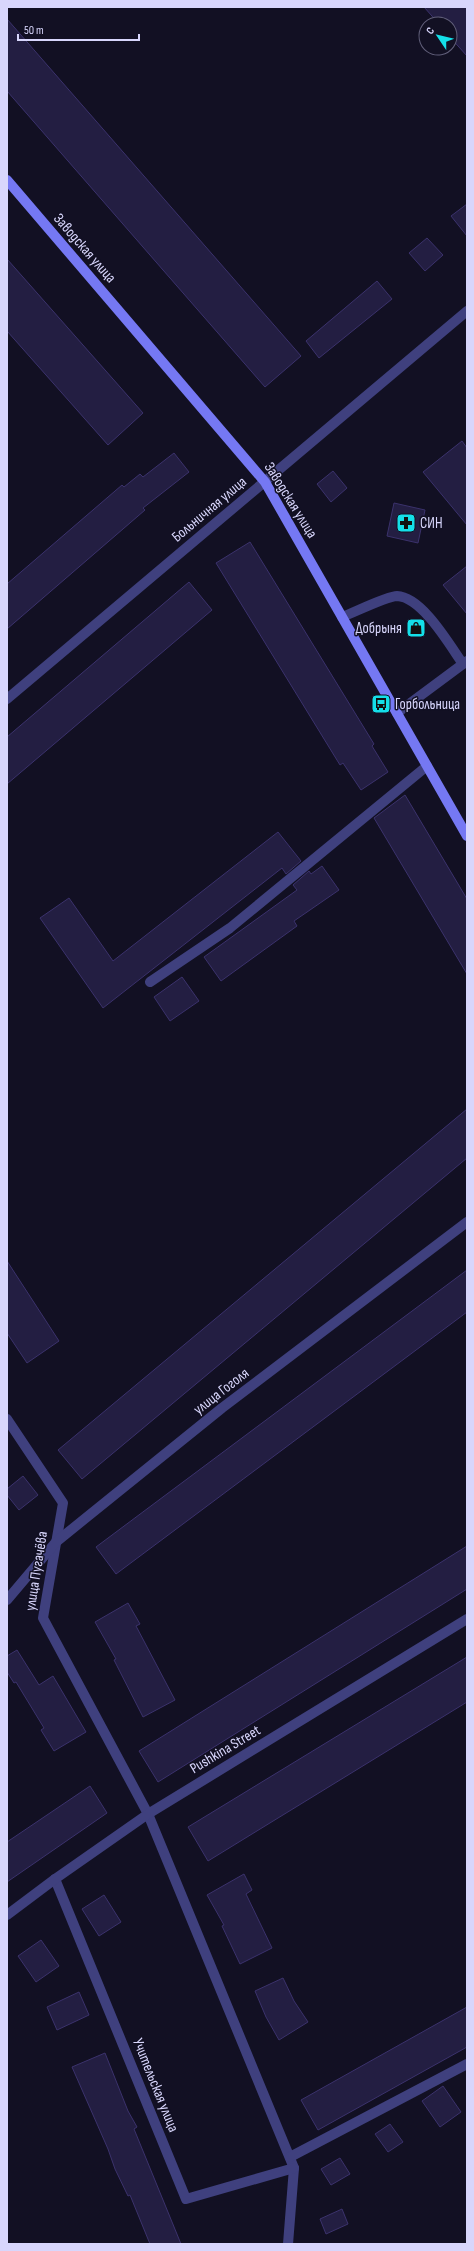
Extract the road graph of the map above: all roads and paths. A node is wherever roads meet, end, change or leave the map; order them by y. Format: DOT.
graph roads {
  1 [pos="7,180"];
  2 [pos="467,311"];
  3 [pos="265,482"];
  4 [pos="342,617"];
  5 [pos="465,663"];
  6 [pos="7,699"];
  7 [pos="397,713"];
  8 [pos="427,766"];
  9 [pos="467,836"];
  10 [pos="150,982"];
  11 [pos="467,1222"];
  12 [pos="7,1419"];
  13 [pos="56,1542"];
  14 [pos="7,1600"];
  15 [pos="467,1619"];
  16 [pos="148,1814"];
  17 [pos="55,1879"];
  18 [pos="7,1915"];
  19 [pos="467,2064"];
  20 [pos="290,2157"];
  21 [pos="294,2168"];
  22 [pos="288,2244"];
  1 -- 3 [label="street, Заводская улица"];
  2 -- 3 [label="street, Больничная улица"];
  3 -- 4 [label="street, Заводская улица"];
  3 -- 6 [label="street, Больничная улица"];
  4 -- 5 [label="street"];
  4 -- 7 [label="street, Заводская улица"];
  5 -- 7 [label="street"];
  7 -- 8 [label="street, Заводская улица"];
  8 -- 9 [label="street, Заводская улица"];
  8 -- 10 [label="street"];
  11 -- 13 [label="street, улица Гоголя"];
  12 -- 13 [label="street, улица Пугачёва"];
  13 -- 14 [label="street, улица Гоголя"];
  13 -- 16 [label="street, улица Пугачёва"];
  15 -- 16 [label="street, Pushkina Street"];
  16 -- 17 [label="street, Pushkina Street"];
  16 -- 20 [label="street"];
  17 -- 18 [label="street, Pushkina Street"];
  17 -- 21 [label="street, Учительская улица"];
  19 -- 20 [label="street"];
  20 -- 21 [label="street"];
  21 -- 22 [label="street"];
}
